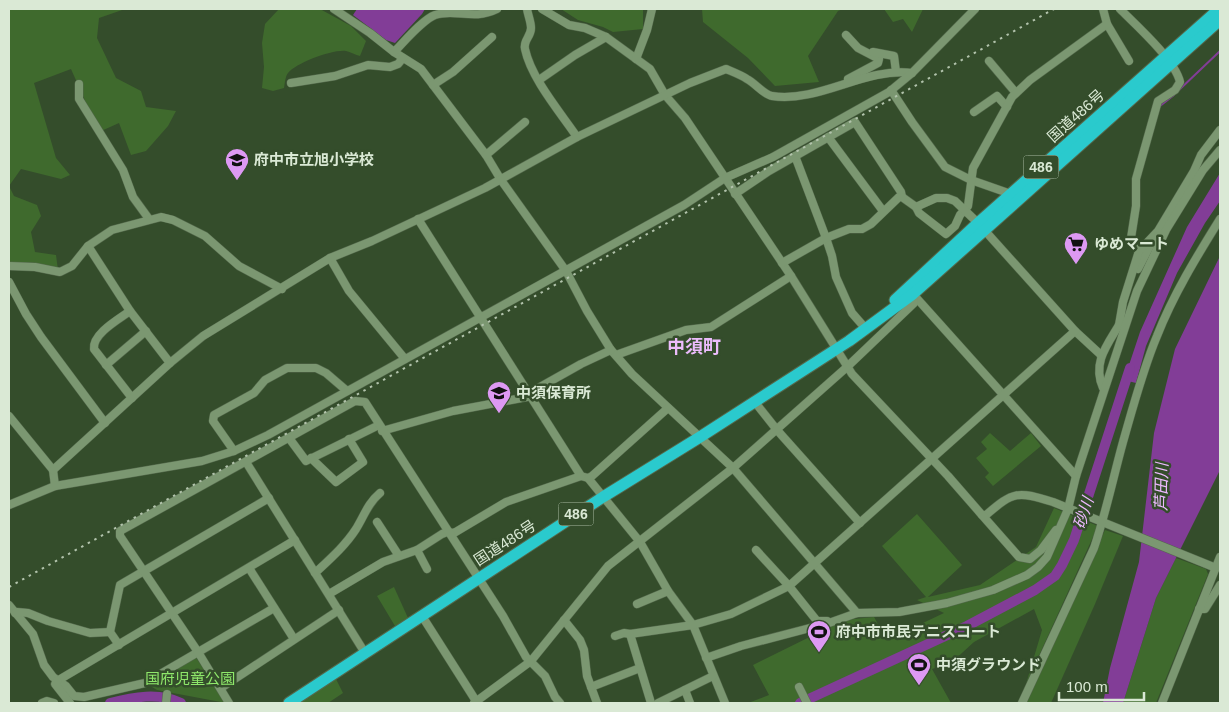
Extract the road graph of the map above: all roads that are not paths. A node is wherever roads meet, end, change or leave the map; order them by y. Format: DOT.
graph roads {
  1 [pos="334,9"];
  2 [pos="497,9"];
  3 [pos="527,9"];
  4 [pos="543,9"];
  5 [pos="652,9"];
  6 [pos="975,9"];
  7 [pos="1103,9"];
  8 [pos="1120,9"];
  9 [pos="1220,9"];
  10 [pos="1220,20"];
  11 [pos="1107,24"];
  12 [pos="846,35"];
  13 [pos="492,37"];
  14 [pos="606,37"];
  15 [pos="394,52"];
  16 [pos="870,53"];
  17 [pos="403,58"];
  18 [pos="636,59"];
  19 [pos="989,61"];
  20 [pos="1129,61"];
  21 [pos="1168,61"];
  22 [pos="896,72"];
  23 [pos="912,73"];
  24 [pos="539,80"];
  25 [pos="291,83"];
  26 [pos="79,84"];
  27 [pos="433,85"];
  28 [pos="840,85"];
  29 [pos="891,90"];
  30 [pos="1016,93"];
  31 [pos="665,95"];
  32 [pos="1007,107"];
  33 [pos="974,112"];
  34 [pos="524,122"];
  35 [pos="1220,130"];
  36 [pos="577,137"];
  37 [pos="828,138"];
  38 [pos="1220,150"];
  39 [pos="486,155"];
  40 [pos="795,156"];
  41 [pos="725,178"];
  42 [pos="501,180"];
  43 [pos="971,180"];
  44 [pos="735,194"];
  45 [pos="1011,194"];
  46 [pos="902,197"];
  47 [pos="916,207"];
  48 [pos="884,211"];
  49 [pos="964,211"];
  50 [pos="148,219"];
  51 [pos="418,219"];
  52 [pos="1220,219"];
  53 [pos="981,227"];
  54 [pos="1158,232"];
  55 [pos="826,238"];
  56 [pos="88,246"];
  57 [pos="1140,251"];
  58 [pos="330,258"];
  59 [pos="782,263"];
  60 [pos="9,266"];
  61 [pos="566,271"];
  62 [pos="791,276"];
  63 [pos="9,282"];
  64 [pos="282,289"];
  65 [pos="910,290"];
  66 [pos="1123,302"];
  67 [pos="130,310"];
  68 [pos="482,318"];
  69 [pos="1122,325"];
  70 [pos="866,329"];
  71 [pos="146,331"];
  72 [pos="1075,331"];
  73 [pos="836,350"];
  74 [pos="614,353"];
  75 [pos="1101,355"];
  76 [pos="405,359"];
  77 [pos="170,363"];
  78 [pos="106,364"];
  79 [pos="847,367"];
  80 [pos="1103,388"];
  81 [pos="347,391"];
  82 [pos="529,394"];
  83 [pos="1003,396"];
  84 [pos="132,398"];
  85 [pos="754,401"];
  86 [pos="668,408"];
  87 [pos="9,416"];
  88 [pos="105,423"];
  89 [pos="380,428"];
  90 [pos="777,430"];
  91 [pos="700,437"];
  92 [pos="289,438"];
  93 [pos="349,439"];
  94 [pos="234,451"];
  95 [pos="311,458"];
  96 [pos="931,459"];
  97 [pos="246,462"];
  98 [pos="733,468"];
  99 [pos="53,470"];
  100 [pos="1076,476"];
  101 [pos="584,477"];
  102 [pos="55,486"];
  103 [pos="380,493"];
  104 [pos="603,497"];
  105 [pos="269,498"];
  106 [pos="9,505"];
  107 [pos="1071,510"];
  108 [pos="982,515"];
  109 [pos="377,522"];
  110 [pos="860,523"];
  111 [pos="1103,523"];
  112 [pos="447,532"];
  113 [pos="295,540"];
  114 [pos="640,542"];
  115 [pos="417,550"];
  116 [pos="756,550"];
  117 [pos="399,556"];
  118 [pos="1220,557"];
  119 [pos="814,563"];
  120 [pos="1214,567"];
  121 [pos="249,568"];
  122 [pos="427,569"];
  123 [pos="143,571"];
  124 [pos="315,572"];
  125 [pos="478,579"];
  126 [pos="1220,585"];
  127 [pos="789,586"];
  128 [pos="668,591"];
  129 [pos="329,594"];
  130 [pos="637,604"];
  131 [pos="9,606"];
  132 [pos="274,608"];
  133 [pos="1199,609"];
  134 [pos="338,610"];
  135 [pos="15,613"];
  136 [pos="857,613"];
  137 [pos="172,614"];
  138 [pos="422,616"];
  139 [pos="564,620"];
  140 [pos="829,623"];
  141 [pos="693,625"];
  142 [pos="110,632"];
  143 [pos="630,634"];
  144 [pos="615,636"];
  145 [pos="294,639"];
  146 [pos="119,645"];
  147 [pos="198,652"];
  148 [pos="366,653"];
  149 [pos="706,658"];
  150 [pos="531,661"];
  151 [pos="640,668"];
  152 [pos="714,676"];
  153 [pos="57,681"];
  154 [pos="591,687"];
  155 [pos="799,687"];
  156 [pos="221,688"];
  157 [pos="685,690"];
  158 [pos="167,694"];
  159 [pos="68,700"];
  160 [pos="475,702"];
  161 [pos="42,703"];
  162 [pos="55,703"];
  163 [pos="166,703"];
  164 [pos="229,703"];
  165 [pos="289,703"];
  166 [pos="560,703"];
  167 [pos="597,703"];
  168 [pos="651,703"];
  169 [pos="658,703"];
  170 [pos="690,703"];
  171 [pos="724,703"];
  172 [pos="807,703"];
  173 [pos="1022,703"];
  174 [pos="1162,703"];
  1 -- 15 [label="street"];
  2 -- 15 [label="street"];
  3 -- 24 [label="street"];
  4 -- 14 [label="street"];
  5 -- 18 [label="street"];
  6 -- 23 [label="street"];
  7 -- 11 [label="street"];
  8 -- 21 [label="street"];
  9 -- 21 [label="highway, 国道486号 / 486"];
  10 -- 21 [label="highway, 国道486号 / 486"];
  11 -- 20 [label="street"];
  11 -- 30 [label="street"];
  12 -- 16 [label="street"];
  13 -- 27 [label="street"];
  14 -- 18 [label="street"];
  14 -- 24 [label="street"];
  15 -- 17 [label="street"];
  16 -- 22 [label="street"];
  16 -- 28 [label="street"];
  17 -- 25 [label="street"];
  17 -- 27 [label="street"];
  18 -- 31 [label="street"];
  19 -- 30 [label="street"];
  21 -- 45 [label="highway, 国道486号 / 486"];
  21 -- 53 [label="highway, 国道486号 / 486"];
  21 -- 57 [label="street"];
  22 -- 23 [label="street"];
  22 -- 28 [label="street"];
  23 -- 29 [label="street"];
  24 -- 36 [label="street"];
  26 -- 50 [label="street"];
  27 -- 39 [label="street"];
  28 -- 31 [label="street"];
  29 -- 41 [label="street"];
  29 -- 43 [label="street"];
  30 -- 32 [label="street"];
  31 -- 36 [label="street"];
  31 -- 41 [label="street"];
  32 -- 33 [label="street"];
  32 -- 43 [label="street"];
  34 -- 39 [label="street"];
  35 -- 54 [label="street"];
  36 -- 42 [label="street"];
  37 -- 40 [label="street"];
  37 -- 46 [label="street"];
  37 -- 48 [label="street"];
  38 -- 69 [label="street"];
  39 -- 42 [label="street"];
  40 -- 44 [label="street"];
  40 -- 55 [label="street"];
  41 -- 44 [label="street"];
  41 -- 61 [label="street"];
  42 -- 51 [label="street"];
  42 -- 61 [label="street"];
  43 -- 45 [label="street"];
  43 -- 49 [label="street"];
  44 -- 59 [label="street"];
  45 -- 53 [label="highway, 国道486号 / 486"];
  46 -- 47 [label="street"];
  46 -- 48 [label="street"];
  47 -- 49 [label="street"];
  47 -- 49 [label="street"];
  48 -- 55 [label="street"];
  49 -- 53 [label="street"];
  50 -- 56 [label="street"];
  50 -- 64 [label="street"];
  51 -- 58 [label="street"];
  51 -- 68 [label="street"];
  52 -- 111 [label="street"];
  53 -- 65 [label="highway, 国道486号 / 486"];
  53 -- 72 [label="street"];
  54 -- 57 [label="street"];
  54 -- 66 [label="street"];
  55 -- 59 [label="street"];
  55 -- 70 [label="street"];
  56 -- 60 [label="street"];
  56 -- 67 [label="street"];
  57 -- 66 [label="street"];
  58 -- 64 [label="street"];
  58 -- 76 [label="street"];
  59 -- 62 [label="street"];
  61 -- 68 [label="street"];
  61 -- 74 [label="street"];
  62 -- 73 [label="street"];
  62 -- 74 [label="street"];
  63 -- 88 [label="street"];
  64 -- 77 [label="street"];
  65 -- 70 [label="highway, 国道486号 / 486"];
  65 -- 79 [label="street"];
  65 -- 83 [label="street"];
  66 -- 69 [label="street"];
  67 -- 71 [label="street"];
  67 -- 78 [label="street"];
  68 -- 76 [label="street"];
  68 -- 82 [label="street"];
  69 -- 75 [label="street"];
  69 -- 80 [label="street"];
  70 -- 73 [label="highway, 国道486号 / 486"];
  71 -- 77 [label="street"];
  71 -- 78 [label="street"];
  72 -- 75 [label="street"];
  72 -- 83 [label="street"];
  73 -- 79 [label="street"];
  73 -- 85 [label="highway, 国道486号 / 486"];
  74 -- 82 [label="street"];
  74 -- 86 [label="street"];
  75 -- 80 [label="street"];
  76 -- 81 [label="street"];
  77 -- 84 [label="street"];
  78 -- 84 [label="street"];
  79 -- 90 [label="street"];
  79 -- 96 [label="street"];
  80 -- 100 [label="street"];
  81 -- 94 [label="street"];
  81 -- 94 [label="street"];
  82 -- 89 [label="street"];
  82 -- 101 [label="street"];
  83 -- 96 [label="street"];
  83 -- 100 [label="street"];
  84 -- 88 [label="street"];
  85 -- 90 [label="street"];
  85 -- 91 [label="highway, 国道486号 / 486"];
  86 -- 91 [label="street"];
  86 -- 101 [label="street"];
  87 -- 99 [label="street"];
  88 -- 99 [label="street"];
  89 -- 92 [label="street"];
  89 -- 93 [label="street"];
  89 -- 112 [label="street"];
  90 -- 98 [label="street"];
  90 -- 110 [label="street"];
  91 -- 98 [label="street"];
  91 -- 104 [label="highway, 国道486号 / 486"];
  92 -- 95 [label="street"];
  92 -- 97 [label="street"];
  93 -- 95 [label="street"];
  93 -- 95 [label="street"];
  94 -- 102 [label="street"];
  96 -- 108 [label="street"];
  96 -- 110 [label="street"];
  97 -- 105 [label="street"];
  97 -- 123 [label="street"];
  98 -- 114 [label="street"];
  98 -- 119 [label="street"];
  99 -- 102 [label="street"];
  100 -- 107 [label="street"];
  101 -- 104 [label="street"];
  101 -- 112 [label="street"];
  102 -- 106 [label="street"];
  103 -- 124 [label="street"];
  104 -- 114 [label="street"];
  104 -- 125 [label="highway, 国道486号 / 486"];
  105 -- 113 [label="street"];
  105 -- 123 [label="street"];
  107 -- 108 [label="street"];
  107 -- 108 [label="street"];
  107 -- 111 [label="street"];
  107 -- 136 [label="street"];
  109 -- 117 [label="street"];
  110 -- 119 [label="street"];
  111 -- 120 [label="street"];
  111 -- 173 [label="street"];
  112 -- 115 [label="street"];
  112 -- 125 [label="street"];
  113 -- 121 [label="street"];
  113 -- 124 [label="street"];
  114 -- 128 [label="street"];
  114 -- 139 [label="street"];
  115 -- 117 [label="street"];
  115 -- 122 [label="street"];
  116 -- 127 [label="street"];
  117 -- 129 [label="street"];
  118 -- 120 [label="street"];
  119 -- 127 [label="street"];
  119 -- 136 [label="street"];
  120 -- 133 [label="street"];
  121 -- 132 [label="street"];
  121 -- 137 [label="street"];
  123 -- 137 [label="street"];
  123 -- 142 [label="street"];
  124 -- 129 [label="street"];
  125 -- 138 [label="highway, 国道486号 / 486"];
  125 -- 150 [label="street"];
  126 -- 133 [label="street"];
  127 -- 140 [label="street"];
  127 -- 141 [label="street"];
  128 -- 130 [label="street"];
  128 -- 141 [label="street"];
  129 -- 134 [label="street"];
  131 -- 135 [label="street"];
  132 -- 145 [label="street"];
  132 -- 147 [label="street"];
  133 -- 174 [label="street"];
  134 -- 145 [label="street"];
  134 -- 148 [label="street"];
  135 -- 142 [label="street"];
  135 -- 153 [label="street"];
  136 -- 140 [label="street"];
  137 -- 146 [label="street"];
  137 -- 147 [label="street"];
  138 -- 148 [label="highway, 国道486号 / 486"];
  138 -- 160 [label="street"];
  139 -- 150 [label="street"];
  139 -- 154 [label="street"];
  140 -- 149 [label="street"];
  141 -- 143 [label="street"];
  141 -- 149 [label="street"];
  142 -- 146 [label="street"];
  143 -- 144 [label="street"];
  143 -- 151 [label="street"];
  145 -- 156 [label="street"];
  146 -- 153 [label="street"];
  147 -- 153 [label="street"];
  147 -- 156 [label="street"];
  148 -- 165 [label="highway, 国道486号 / 486"];
  149 -- 152 [label="street"];
  150 -- 160 [label="street"];
  150 -- 166 [label="street"];
  151 -- 154 [label="street"];
  151 -- 168 [label="street"];
  152 -- 157 [label="street"];
  152 -- 171 [label="street"];
  153 -- 159 [label="street"];
  154 -- 167 [label="street"];
  155 -- 172 [label="street"];
  156 -- 164 [label="street"];
  157 -- 169 [label="street"];
  157 -- 170 [label="street"];
  158 -- 163 [label="street"];
  159 -- 162 [label="street"];
  161 -- 162 [label="street"];
}
